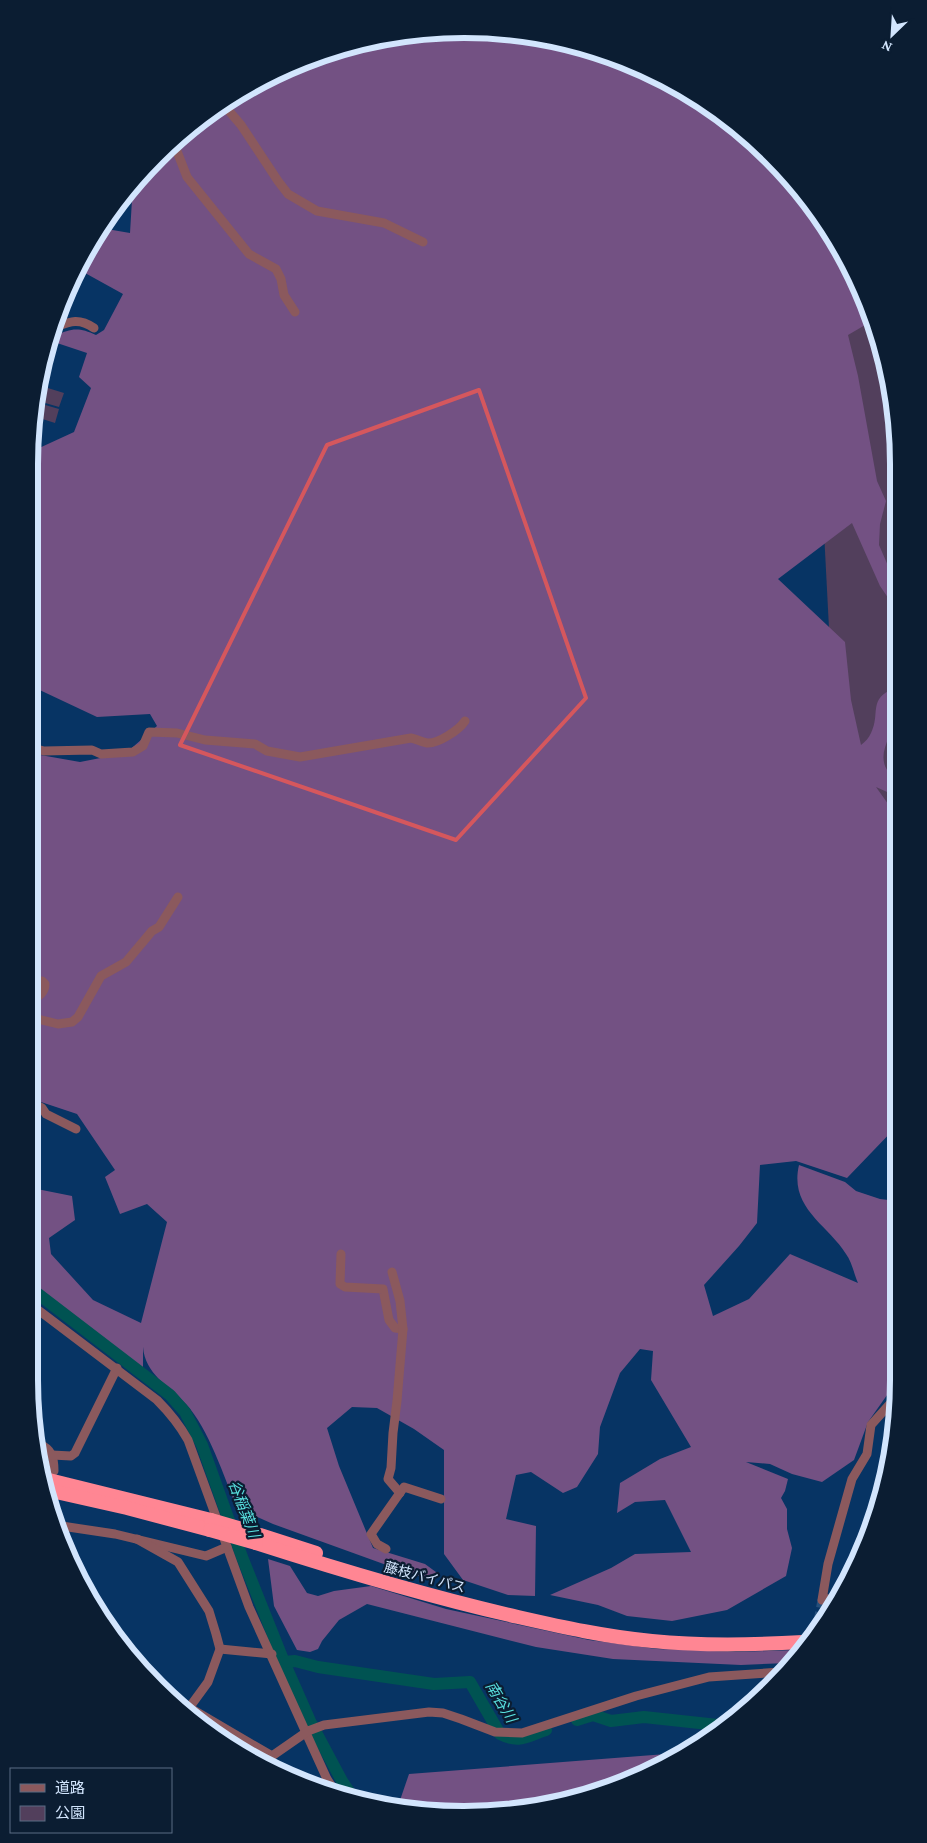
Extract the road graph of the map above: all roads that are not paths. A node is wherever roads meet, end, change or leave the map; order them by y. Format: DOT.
graph roads {
  1 [pos="227,109"];
  2 [pos="176,149"];
  3 [pos="423,242"];
  4 [pos="295,312"];
  5 [pos="61,325"];
  6 [pos="94,328"];
  7 [pos="465,721"];
  8 [pos="38,749"];
  9 [pos="178,896"];
  10 [pos="38,982"];
  11 [pos="38,996"];
  12 [pos="38,1020"];
  13 [pos="38,1106"];
  14 [pos="76,1129"];
  15 [pos="340,1254"];
  16 [pos="392,1272"];
  17 [pos="38,1310"];
  18 [pos="403,1329"];
  19 [pos="117,1368"];
  20 [pos="889,1404"];
  21 [pos="43,1445"];
  22 [pos="52,1456"];
  23 [pos="50,1475"];
  24 [pos="52,1491"];
  25 [pos="400,1493"];
  26 [pos="441,1499"];
  27 [pos="55,1501"];
  28 [pos="127,1508"];
  29 [pos="210,1525"];
  30 [pos="64,1526"];
  31 [pos="136,1539"];
  32 [pos="227,1547"];
  33 [pos="386,1549"];
  34 [pos="828,1599"];
  35 [pos="798,1642"];
  36 [pos="220,1649"];
  37 [pos="272,1654"];
  38 [pos="773,1673"];
  39 [pos="188,1704"];
  40 [pos="202,1715"];
  41 [pos="307,1731"];
  42 [pos="272,1756"];
  43 [pos="269,1759"];
  44 [pos="330,1784"];
  1 -- 3 [label="street"];
  2 -- 4 [label="street"];
  5 -- 6 [label="street"];
  7 -- 8 [label="street"];
  9 -- 12 [label="street"];
  10 -- 11 [label="street"];
  13 -- 14 [label="street"];
  15 -- 18 [label="street"];
  16 -- 18 [label="street"];
  17 -- 19 [label="street"];
  18 -- 25 [label="street"];
  19 -- 22 [label="street"];
  19 -- 32 [label="street"];
  20 -- 34 [label="street"];
  21 -- 22 [label="street"];
  22 -- 23 [label="street"];
  23 -- 29 [label="highway"];
  24 -- 28 [label="highway, 藤枝バイパス"];
  25 -- 26 [label="street"];
  25 -- 33 [label="street"];
  27 -- 28 [label="highway"];
  28 -- 29 [label="highway, 藤枝バイパス"];
  29 -- 35 [label="highway, 藤枝バイパス, bridge"];
  30 -- 31 [label="street"];
  31 -- 32 [label="street"];
  31 -- 36 [label="street"];
  32 -- 37 [label="street"];
  36 -- 37 [label="street"];
  36 -- 39 [label="street"];
  37 -- 41 [label="street"];
  38 -- 41 [label="street"];
  40 -- 42 [label="street"];
  41 -- 42 [label="street"];
  41 -- 44 [label="street"];
  42 -- 43 [label="street"];
}
